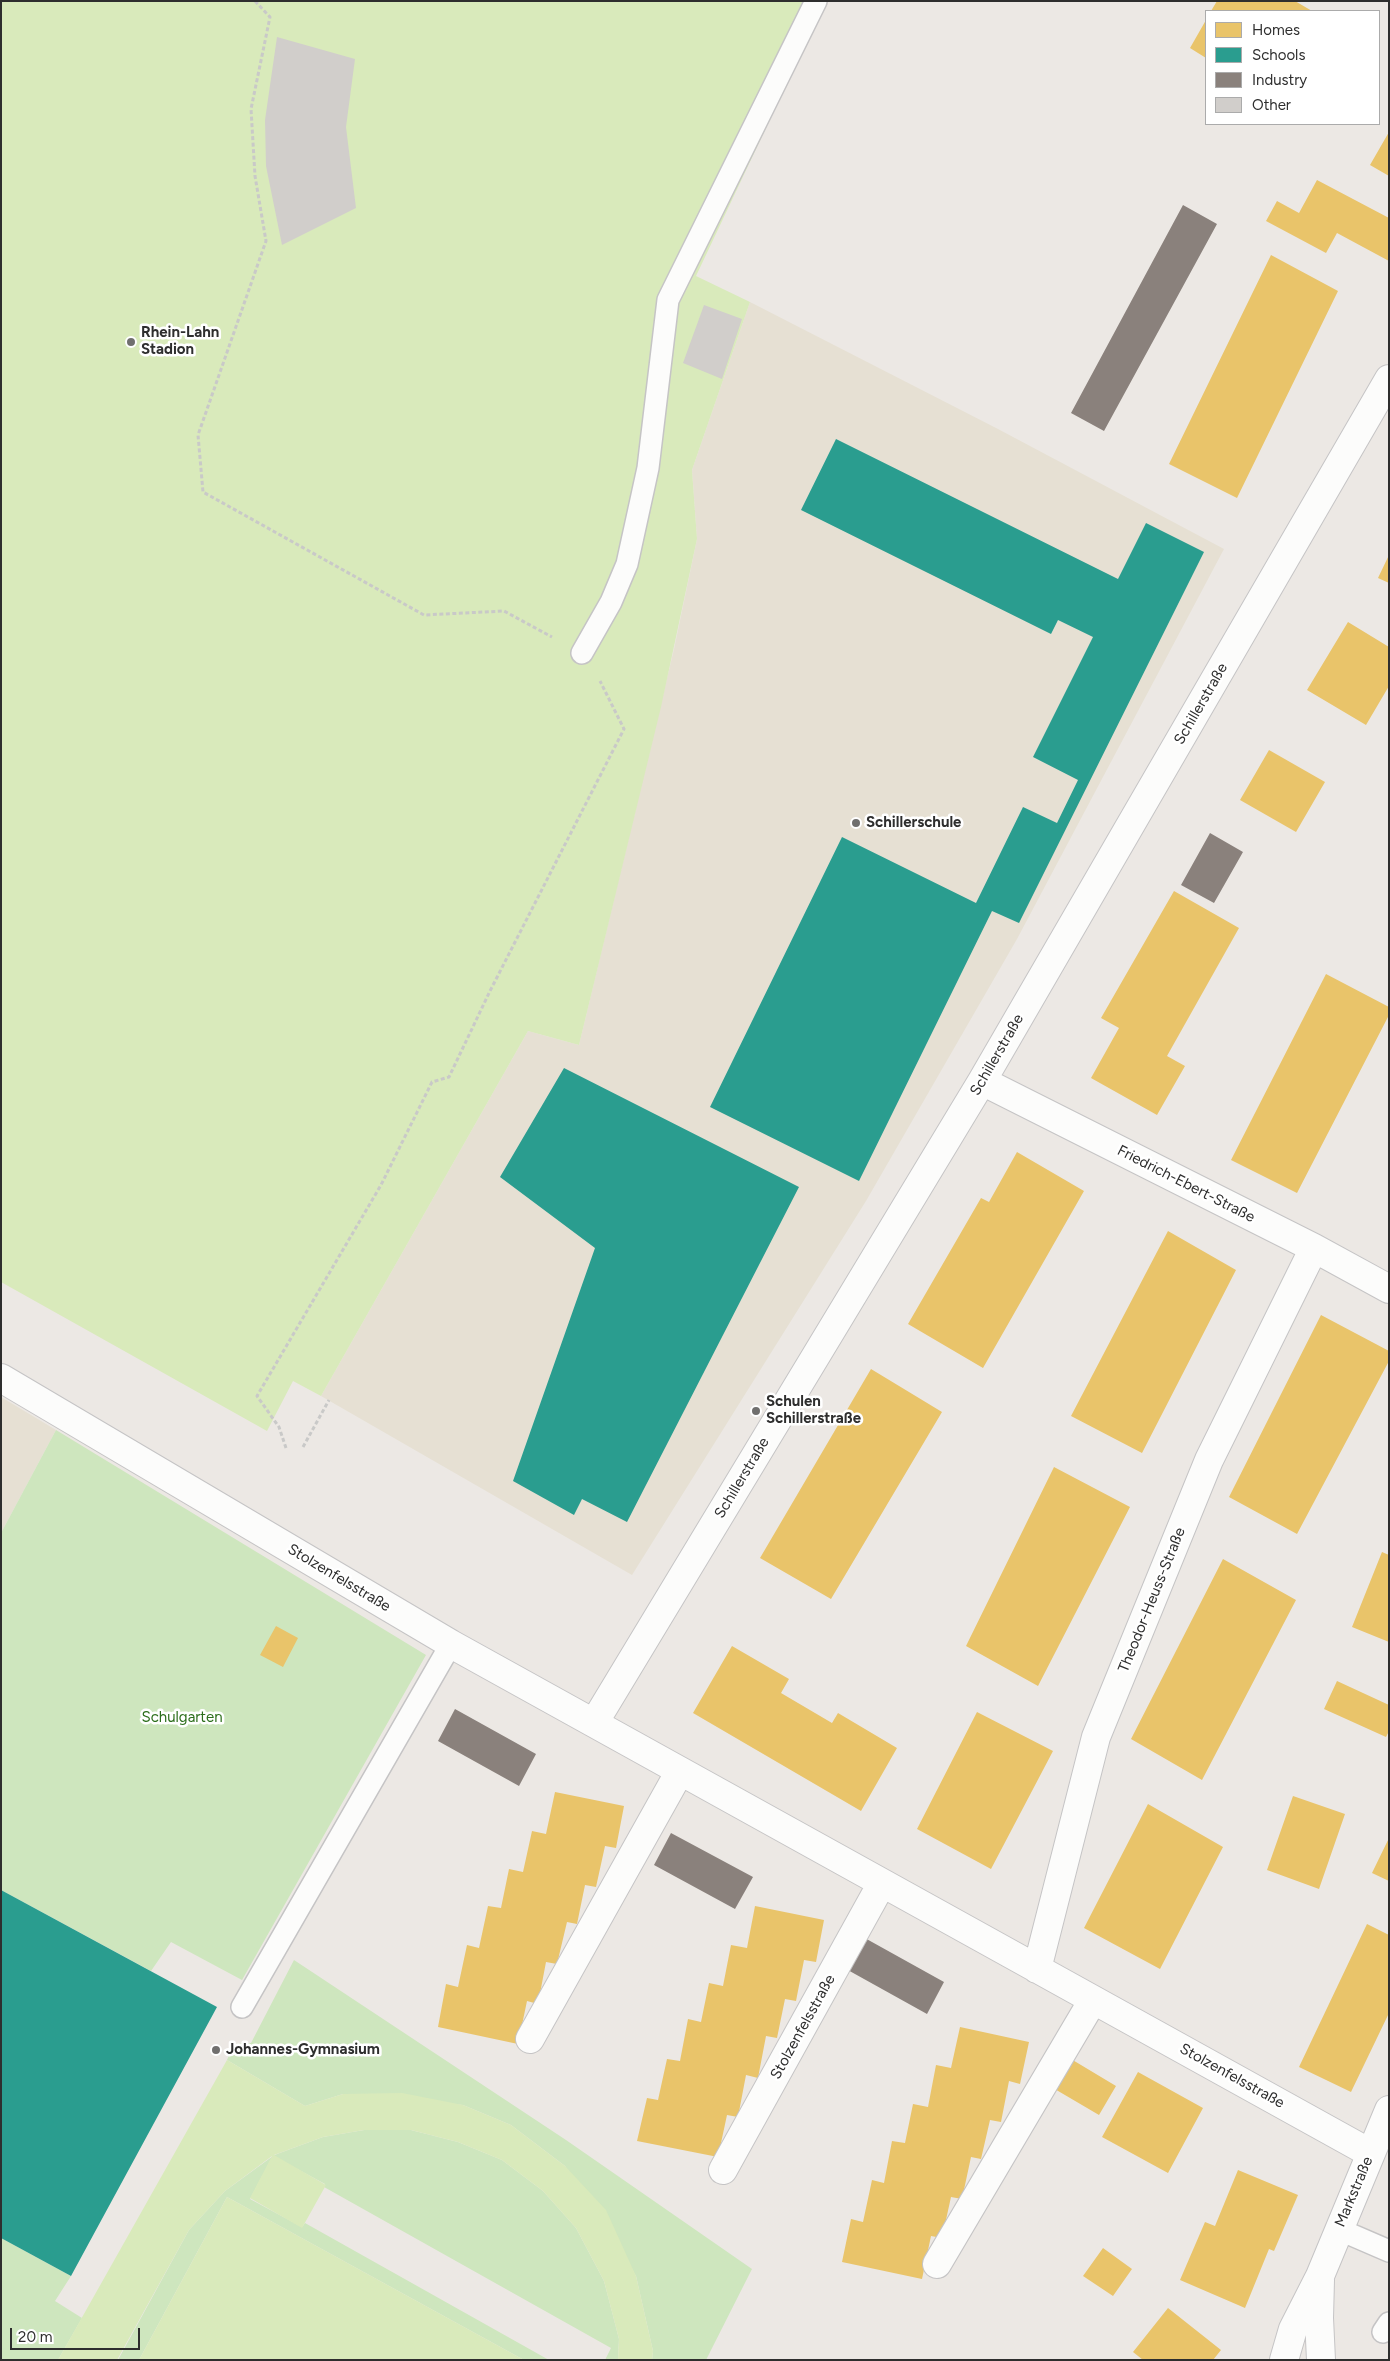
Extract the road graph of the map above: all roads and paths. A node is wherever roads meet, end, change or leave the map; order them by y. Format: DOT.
graph roads {
  1 [pos="255,1"];
  2 [pos="816,1"];
  3 [pos="1389,379"];
  4 [pos="582,653"];
  5 [pos="982,1081"];
  6 [pos="1314,1248"];
  7 [pos="1389,1289"];
  8 [pos="1,1378"];
  9 [pos="329,1400"];
  10 [pos="286,1448"];
  11 [pos="303,1448"];
  12 [pos="451,1644"];
  13 [pos="594,1723"];
  14 [pos="680,1770"];
  15 [pos="882,1883"];
  16 [pos="1037,1969"];
  17 [pos="1093,2000"];
  18 [pos="242,2006"];
  19 [pos="530,2039"];
  20 [pos="1389,2110"];
  21 [pos="1370,2153"];
  22 [pos="723,2170"];
  23 [pos="1338,2229"];
  24 [pos="1389,2251"];
  25 [pos="937,2264"];
  26 [pos="1320,2276"];
  27 [pos="1284,2360"];
  28 [pos="1321,2360"];
  1 -- 4 [label="path"];
  2 -- 4 [label="lane"];
  3 -- 5 [label="street, Schillerstraße"];
  4 -- 10 [label="path"];
  5 -- 6 [label="street, Friedrich-Ebert-Straße"];
  5 -- 13 [label="street, Schillerstraße"];
  6 -- 7 [label="street, Friedrich-Ebert-Straße"];
  6 -- 16 [label="street, Theodor-Heuss-Straße"];
  8 -- 12 [label="street, Stolzenfelsstraße"];
  9 -- 11 [label="path"];
  12 -- 13 [label="street, Stolzenfelsstraße"];
  12 -- 18 [label="lane"];
  13 -- 14 [label="street, Stolzenfelsstraße"];
  14 -- 15 [label="street, Stolzenfelsstraße"];
  14 -- 19 [label="street"];
  15 -- 16 [label="street, Stolzenfelsstraße"];
  15 -- 22 [label="street, Stolzenfelsstraße"];
  16 -- 17 [label="street, Stolzenfelsstraße"];
  17 -- 21 [label="street, Stolzenfelsstraße"];
  17 -- 25 [label="street"];
  20 -- 21 [label="street, Markstraße"];
  21 -- 23 [label="street, Markstraße"];
  23 -- 24 [label="lane"];
  23 -- 26 [label="street, Markstraße"];
  26 -- 27 [label="street, Markstraße"];
  26 -- 28 [label="street, Markstraße"];
}
